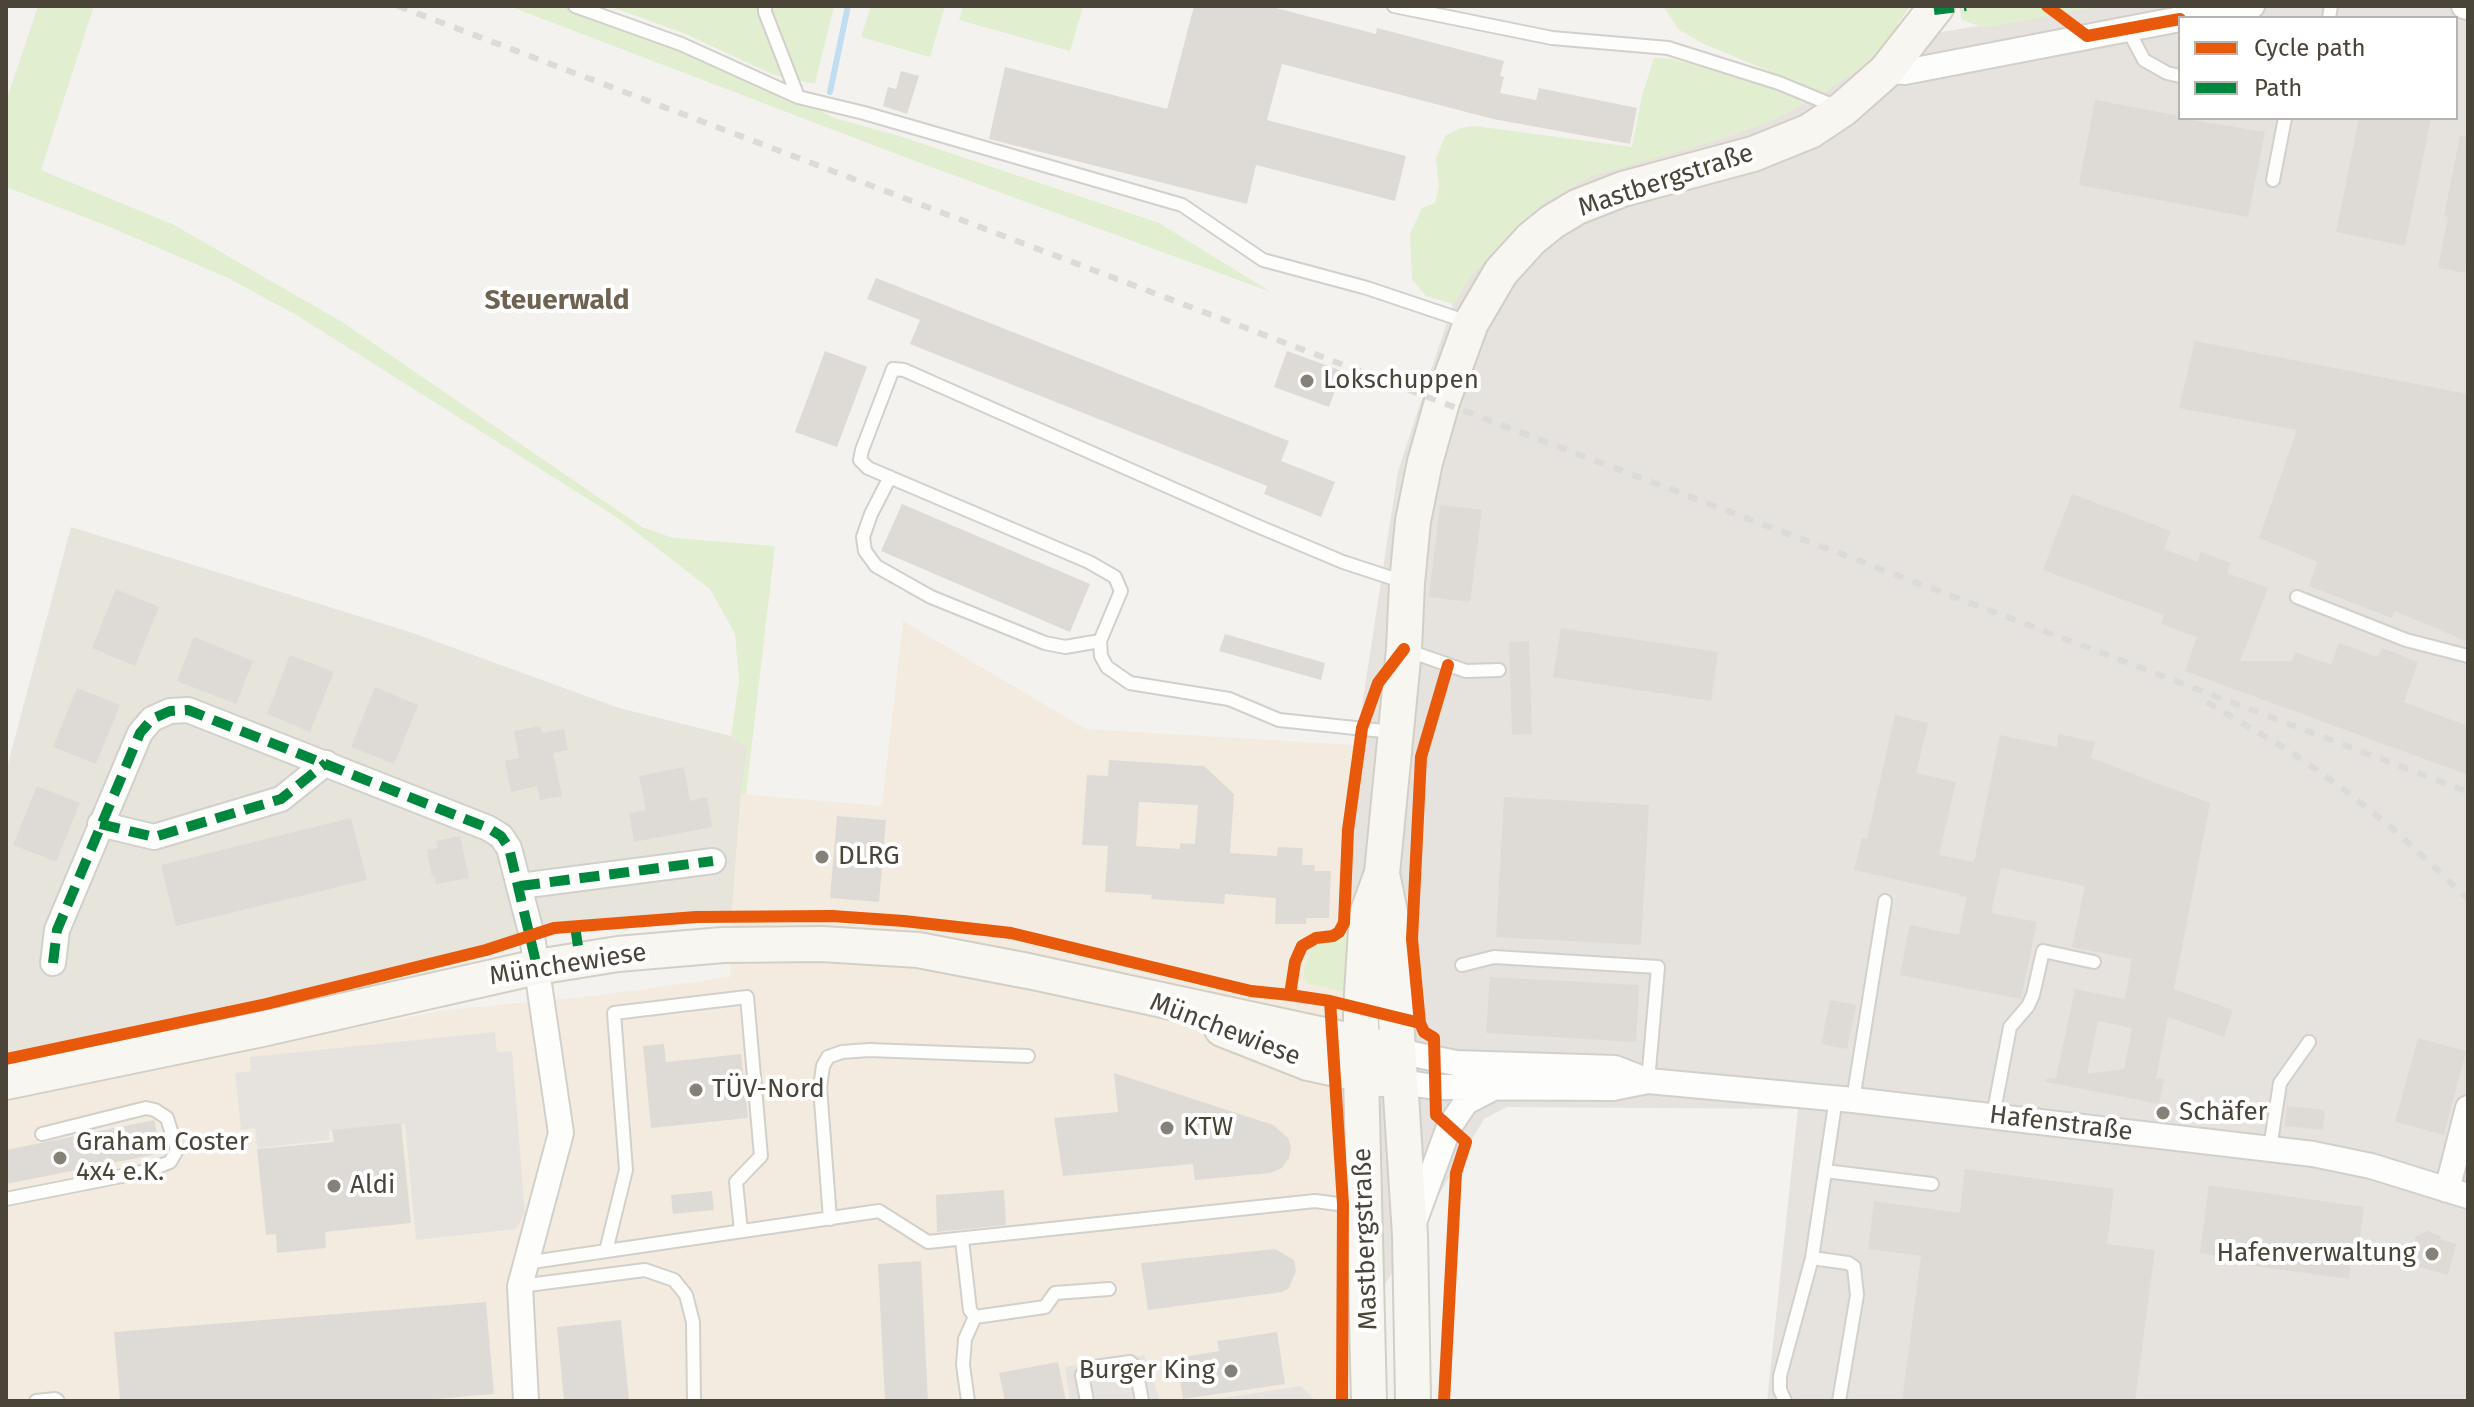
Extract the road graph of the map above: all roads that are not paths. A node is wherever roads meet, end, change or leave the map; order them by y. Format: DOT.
graph roads {
  1 [pos="575,6"];
  2 [pos="765,6"];
  3 [pos="1394,6"];
  4 [pos="1937,6"];
  5 [pos="2252,6"];
  6 [pos="2194,16"];
  7 [pos="2178,19"];
  8 [pos="2127,28"];
  9 [pos="1886,71"];
  10 [pos="2178,76"];
  11 [pos="798,97"];
  12 [pos="1843,109"];
  13 [pos="2285,120"];
  14 [pos="2273,180"];
  15 [pos="1471,323"];
  16 [pos="890,477"];
  17 [pos="1407,583"];
  18 [pos="2297,597"];
  19 [pos="1100,641"];
  20 [pos="1404,649"];
  21 [pos="2468,656"];
  22 [pos="1499,670"];
  23 [pos="1396,733"];
  24 [pos="326,763"];
  25 [pos="100,824"];
  26 [pos="713,861"];
  27 [pos="1382,873"];
  28 [pos="520,886"];
  29 [pos="1885,901"];
  30 [pos="2094,962"];
  31 [pos="53,963"];
  32 [pos="1462,965"];
  33 [pos="537,967"];
  34 [pos="2309,1042"];
  35 [pos="1028,1056"];
  36 [pos="1361,1060"];
  37 [pos="1400,1067"];
  38 [pos="1648,1081"];
  39 [pos="6,1082"];
  40 [pos="1496,1087"];
  41 [pos="1844,1099"];
  42 [pos="1993,1116"];
  43 [pos="2467,1119"];
  44 [pos="42,1134"];
  45 [pos="2270,1148"];
  46 [pos="1825,1171"];
  47 [pos="1932,1184"];
  48 [pos="2457,1193"];
  49 [pos="6,1199"];
  50 [pos="1365,1208"];
  51 [pos="830,1219"];
  52 [pos="741,1231"];
  53 [pos="1410,1235"];
  54 [pos="962,1240"];
  55 [pos="606,1251"];
  56 [pos="1812,1258"];
  57 [pos="522,1274"];
  58 [pos="1109,1289"];
  59 [pos="975,1317"];
  60 [pos="36,1401"];
  61 [pos="58,1401"];
  62 [pos="526,1401"];
  63 [pos="694,1401"];
  64 [pos="968,1401"];
  65 [pos="1087,1401"];
  66 [pos="1142,1401"];
  67 [pos="1369,1401"];
  68 [pos="1413,1401"];
  69 [pos="1785,1401"];
  70 [pos="1839,1401"];
  1 -- 11 [label="lane"];
  2 -- 11 [label="lane"];
  3 -- 12 [label="lane"];
  4 -- 9 [label="main road, Mastbergstraße"];
  5 -- 6 [label="street"];
  7 -- 8 [label="street"];
  8 -- 9 [label="street"];
  8 -- 10 [label="lane"];
  9 -- 12 [label="main road, Mastbergstraße"];
  11 -- 15 [label="lane"];
  12 -- 15 [label="main road, Mastbergstraße"];
  13 -- 14 [label="lane"];
  15 -- 17 [label="main road, Mastbergstraße"];
  16 -- 17 [label="lane"];
  16 -- 19 [label="lane"];
  16 -- 19 [label="lane"];
  17 -- 20 [label="main road, Mastbergstraße"];
  18 -- 21 [label="lane"];
  19 -- 23 [label="lane"];
  20 -- 22 [label="lane"];
  20 -- 23 [label="main road, Mastbergstraße"];
  23 -- 27 [label="main road, Mastbergstraße"];
  24 -- 25 [label="street"];
  24 -- 25 [label="street"];
  24 -- 28 [label="street"];
  25 -- 31 [label="street"];
  26 -- 28 [label="street"];
  27 -- 36 [label="main road, Mastbergstraße"];
  27 -- 37 [label="main road, Mastbergstraße"];
  28 -- 33 [label="street"];
  29 -- 41 [label="lane"];
  30 -- 42 [label="lane"];
  32 -- 38 [label="lane"];
  33 -- 36 [label="main road, Münchewiese"];
  33 -- 39 [label="main road, Münchewiese"];
  33 -- 57 [label="street"];
  34 -- 45 [label="lane"];
  35 -- 51 [label="lane"];
  36 -- 37 [label="main road"];
  36 -- 50 [label="main road, Mastbergstraße"];
  37 -- 38 [label="street, Hafenstraße"];
  37 -- 40 [label="street, Hafenstraße"];
  37 -- 53 [label="main road, Mastbergstraße"];
  38 -- 40 [label="street, Hafenstraße"];
  38 -- 41 [label="street, Hafenstraße"];
  40 -- 53 [label="street"];
  41 -- 42 [label="street, Hafenstraße"];
  41 -- 46 [label="lane"];
  42 -- 45 [label="street, Hafenstraße"];
  43 -- 48 [label="street"];
  44 -- 49 [label="lane"];
  45 -- 48 [label="street, Hafenstraße"];
  46 -- 47 [label="lane"];
  46 -- 56 [label="lane"];
  50 -- 54 [label="lane"];
  50 -- 67 [label="main road, Mastbergstraße"];
  51 -- 52 [label="lane"];
  51 -- 54 [label="lane"];
  52 -- 55 [label="lane"];
  52 -- 55 [label="lane"];
  53 -- 68 [label="main road, Mastbergstraße"];
  54 -- 59 [label="lane"];
  55 -- 57 [label="lane"];
  56 -- 69 [label="lane"];
  56 -- 70 [label="lane"];
  57 -- 62 [label="street"];
  57 -- 63 [label="lane"];
  58 -- 59 [label="lane"];
  59 -- 64 [label="lane"];
  60 -- 61 [label="lane"];
  65 -- 66 [label="lane"];
}
